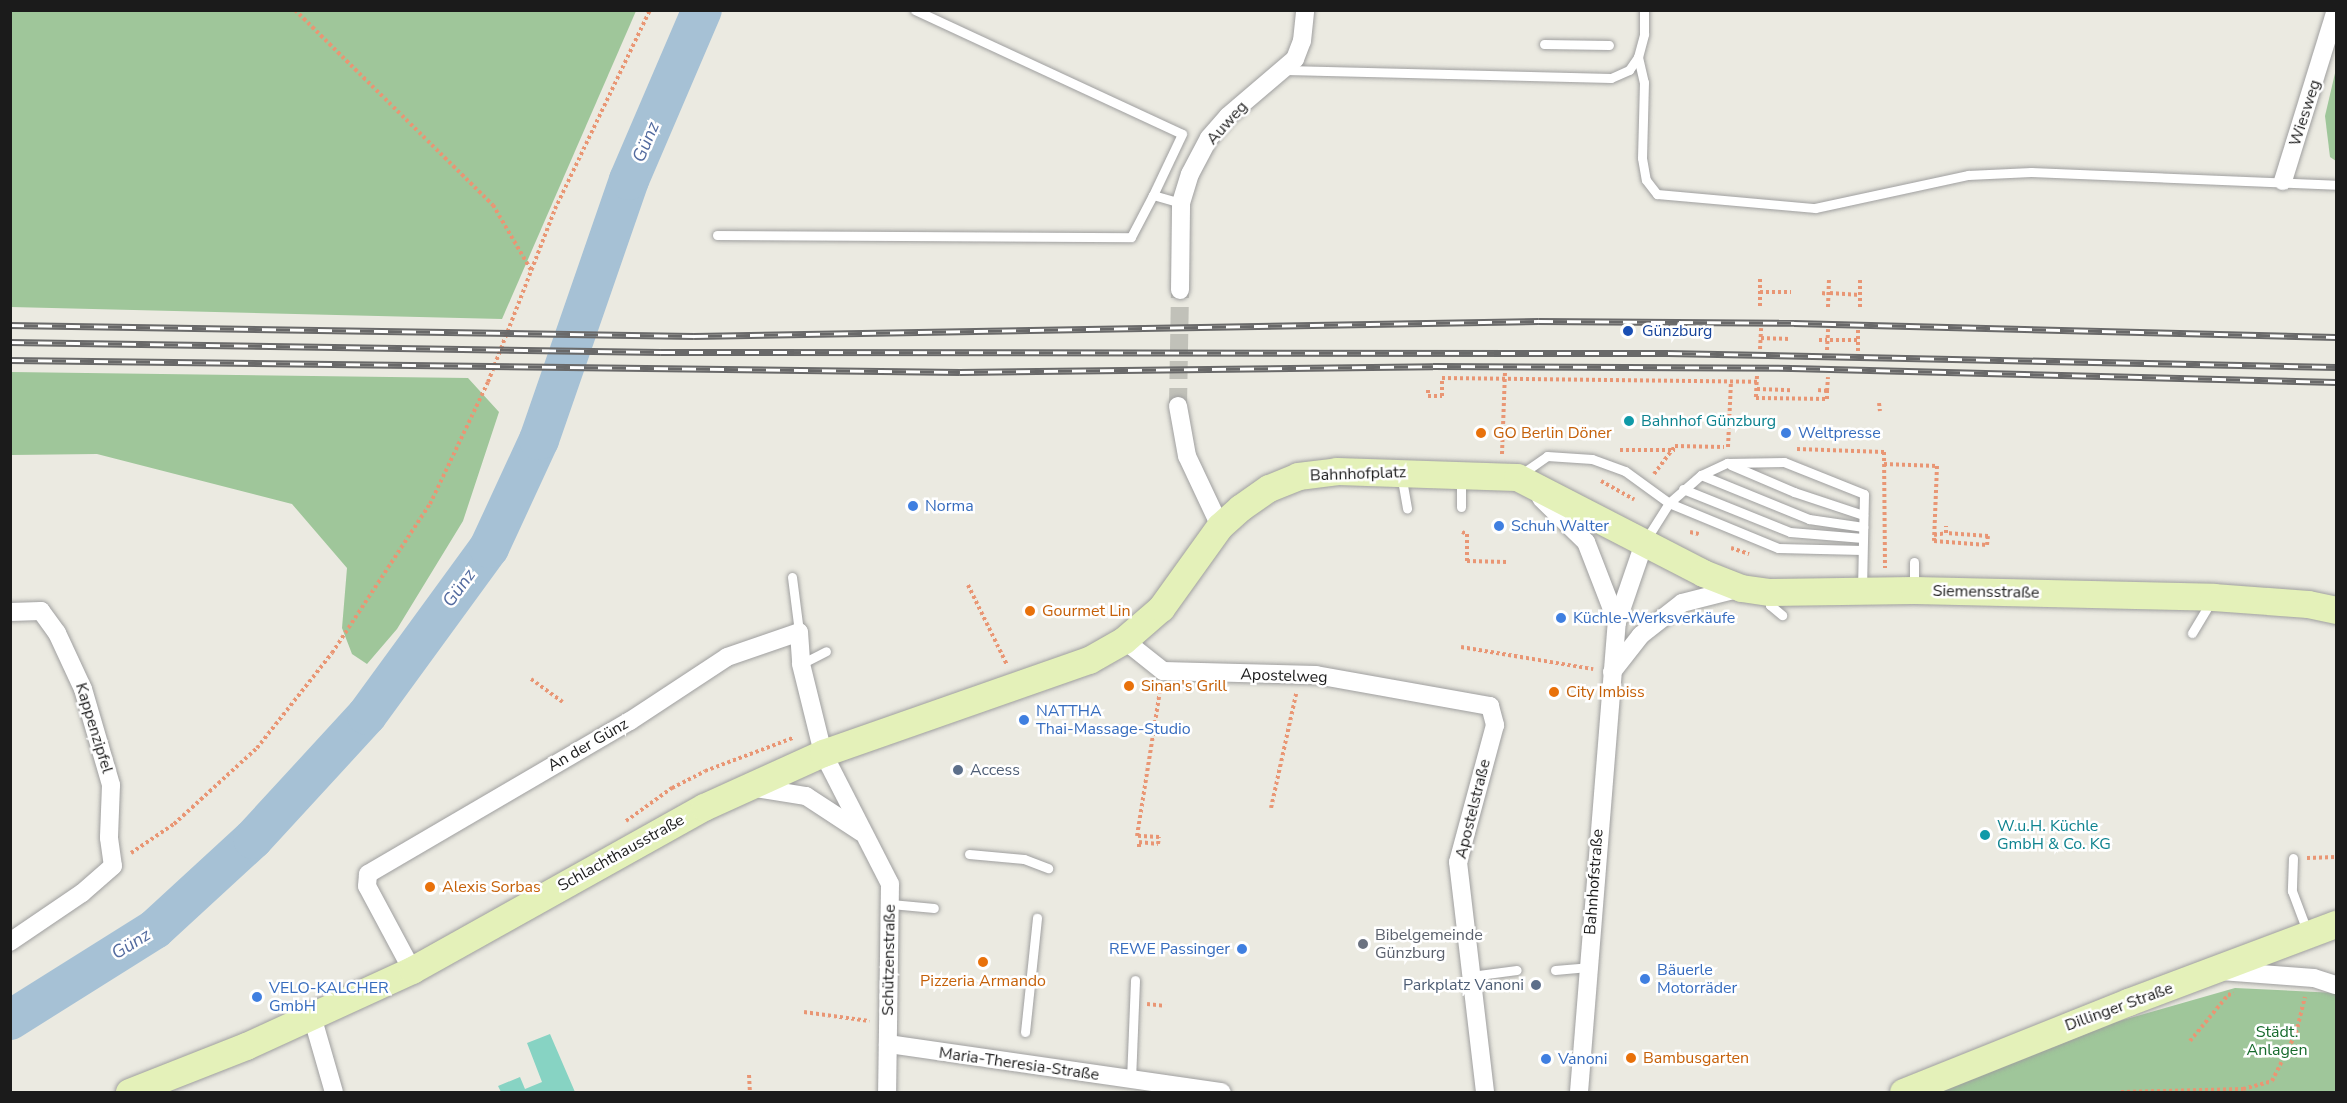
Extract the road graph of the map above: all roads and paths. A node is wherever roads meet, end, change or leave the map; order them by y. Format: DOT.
graph roads {
  1 [pos="295,10"];
  2 [pos="650,10"];
  3 [pos="915,10"];
  4 [pos="1305,10"];
  5 [pos="1644,10"];
  6 [pos="2336,10"];
  7 [pos="1544,44"];
  8 [pos="1609,45"];
  9 [pos="1638,57"];
  10 [pos="1286,70"];
  11 [pos="2283,181"];
  12 [pos="2337,185"];
  13 [pos="1153,195"];
  14 [pos="1181,203"];
  15 [pos="717,235"];
  16 [pos="532,270"];
  17 [pos="1760,278"];
  18 [pos="1829,279"];
  19 [pos="1860,279"];
  20 [pos="1180,290"];
  21 [pos="1760,292"];
  22 [pos="1791,292"];
  23 [pos="1822,293"];
  24 [pos="1829,294"];
  25 [pos="1860,294"];
  26 [pos="1760,306"];
  27 [pos="1828,307"];
  28 [pos="1860,307"];
  29 [pos="1761,328"];
  30 [pos="1828,329"];
  31 [pos="1858,329"];
  32 [pos="1761,338"];
  33 [pos="1789,339"];
  34 [pos="1819,340"];
  35 [pos="1829,340"];
  36 [pos="1858,340"];
  37 [pos="1760,349"];
  38 [pos="1827,350"];
  39 [pos="1858,351"];
  40 [pos="1504,372"];
  41 [pos="1757,376"];
  42 [pos="1828,377"];
  43 [pos="1504,379"];
  44 [pos="1731,381"];
  45 [pos="1757,382"];
  46 [pos="1757,389"];
  47 [pos="1428,390"];
  48 [pos="1791,390"];
  49 [pos="1818,390"];
  50 [pos="1827,391"];
  51 [pos="1880,403"];
  52 [pos="1178,406"];
  53 [pos="1880,411"];
  54 [pos="1728,447"];
  55 [pos="1620,450"];
  56 [pos="1675,450"];
  57 [pos="1823,450"];
  58 [pos="1879,450"];
  59 [pos="1502,455"];
  60 [pos="1820,459"];
  61 [pos="1727,464"];
  62 [pos="1884,464"];
  63 [pos="1401,472"];
  64 [pos="1461,473"];
  65 [pos="1701,475"];
  66 [pos="1517,477"];
  67 [pos="1683,489"];
  68 [pos="1669,504"];
  69 [pos="1461,507"];
  70 [pos="1407,508"];
  71 [pos="1863,515"];
  72 [pos="1220,526"];
  73 [pos="1863,527"];
  74 [pos="1462,532"];
  75 [pos="1934,535"];
  76 [pos="1863,538"];
  77 [pos="1644,543"];
  78 [pos="1862,550"];
  79 [pos="1508,562"];
  80 [pos="1914,562"];
  81 [pos="1885,570"];
  82 [pos="792,577"];
  83 [pos="968,585"];
  84 [pos="1741,588"];
  85 [pos="1914,590"];
  86 [pos="1862,591"];
  87 [pos="2213,597"];
  88 [pos="2337,610"];
  89 [pos="10,612"];
  90 [pos="1617,622"];
  91 [pos="799,632"];
  92 [pos="2192,633"];
  93 [pos="1124,640"];
  94 [pos="1461,647"];
  95 [pos="826,651"];
  96 [pos="801,664"];
  97 [pos="1008,668"];
  98 [pos="1163,671"];
  99 [pos="1612,672"];
  100 [pos="1282,675"];
  101 [pos="531,679"];
  102 [pos="563,702"];
  103 [pos="1490,706"];
  104 [pos="823,753"];
  105 [pos="748,787"];
  106 [pos="1271,808"];
  107 [pos="864,834"];
  108 [pos="1138,846"];
  109 [pos="969,854"];
  110 [pos="2293,858"];
  111 [pos="2337,858"];
  112 [pos="113,866"];
  113 [pos="1048,868"];
  114 [pos="891,904"];
  115 [pos="934,908"];
  116 [pos="1037,918"];
  117 [pos="2336,926"];
  118 [pos="2309,938"];
  119 [pos="10,942"];
  120 [pos="1588,967"];
  121 [pos="412,970"];
  122 [pos="1517,970"];
  123 [pos="1555,970"];
  124 [pos="2219,971"];
  125 [pos="1471,976"];
  126 [pos="1135,980"];
  127 [pos="2337,985"];
  128 [pos="2237,992"];
  129 [pos="2306,995"];
  130 [pos="804,1012"];
  131 [pos="312,1016"];
  132 [pos="888,1021"];
  133 [pos="1025,1032"];
  134 [pos="2190,1041"];
  135 [pos="888,1044"];
  136 [pos="749,1076"];
  137 [pos="1131,1080"];
  138 [pos="129,1092"];
  139 [pos="334,1092"];
  140 [pos="750,1092"];
  141 [pos="887,1092"];
  142 [pos="1222,1092"];
  143 [pos="1485,1092"];
  144 [pos="1579,1092"];
  145 [pos="1903,1092"];
  146 [pos="2121,1092"];
  1 -- 16 [label="path"];
  2 -- 16 [label="path"];
  3 -- 13 [label="lane"];
  4 -- 10 [label="street, Auweg"];
  5 -- 9 [label="lane"];
  6 -- 11 [label="street, Wiesweg"];
  7 -- 8 [label="lane"];
  9 -- 10 [label="lane"];
  9 -- 11 [label="lane"];
  10 -- 14 [label="street, Auweg"];
  11 -- 12 [label="lane"];
  13 -- 14 [label="lane"];
  13 -- 15 [label="lane"];
  14 -- 20 [label="street, Auweg"];
  16 -- 112 [label="path"];
  17 -- 21 [label="path"];
  18 -- 24 [label="path"];
  19 -- 25 [label="path"];
  21 -- 22 [label="path"];
  21 -- 26 [label="path"];
  23 -- 24 [label="path"];
  24 -- 25 [label="path"];
  24 -- 27 [label="path"];
  25 -- 28 [label="path"];
  29 -- 32 [label="path"];
  30 -- 35 [label="path"];
  31 -- 36 [label="path"];
  32 -- 33 [label="path"];
  32 -- 37 [label="path"];
  34 -- 35 [label="path"];
  35 -- 36 [label="path"];
  35 -- 38 [label="path"];
  36 -- 39 [label="path"];
  40 -- 43 [label="path"];
  41 -- 45 [label="path"];
  42 -- 50 [label="path"];
  43 -- 44 [label="path"];
  43 -- 47 [label="path"];
  43 -- 59 [label="path"];
  44 -- 45 [label="path"];
  44 -- 54 [label="path"];
  45 -- 46 [label="path"];
  46 -- 48 [label="path"];
  46 -- 50 [label="path"];
  49 -- 50 [label="path"];
  51 -- 53 [label="path"];
  52 -- 72 [label="street"];
  55 -- 56 [label="path"];
  57 -- 60 [label="path"];
  58 -- 62 [label="path"];
  61 -- 65 [label="lane"];
  61 -- 71 [label="lane"];
  61 -- 71 [label="lane"];
  62 -- 75 [label="path"];
  62 -- 81 [label="path"];
  63 -- 64 [label="main road, Bahnhofplatz"];
  63 -- 70 [label="lane"];
  63 -- 72 [label="main road, Bahnhofplatz"];
  64 -- 66 [label="main road, Bahnhofplatz"];
  64 -- 69 [label="lane"];
  65 -- 67 [label="lane"];
  65 -- 73 [label="lane"];
  66 -- 68 [label="lane"];
  66 -- 77 [label="main road, Bahnhofplatz"];
  66 -- 90 [label="street, Bahnhofstraße"];
  67 -- 68 [label="lane"];
  67 -- 76 [label="lane"];
  68 -- 77 [label="lane"];
  68 -- 78 [label="lane"];
  71 -- 73 [label="lane"];
  72 -- 93 [label="main road, Bahnhofplatz"];
  73 -- 76 [label="lane"];
  74 -- 79 [label="path"];
  75 -- 75 [label="path"];
  76 -- 78 [label="lane"];
  77 -- 84 [label="main road, Siemensstraße"];
  77 -- 90 [label="street, Bahnhofstraße"];
  78 -- 86 [label="lane"];
  80 -- 85 [label="lane"];
  82 -- 91 [label="lane"];
  83 -- 97 [label="path"];
  84 -- 86 [label="main road, Siemensstraße"];
  84 -- 99 [label="street"];
  85 -- 86 [label="main road, Siemensstraße"];
  85 -- 87 [label="main road, Siemensstraße"];
  87 -- 88 [label="main road, Siemensstraße"];
  87 -- 92 [label="lane"];
  89 -- 112 [label="street, Kappenzipfel"];
  90 -- 99 [label="street, Bahnhofstraße"];
  91 -- 96 [label="street"];
  91 -- 121 [label="street, An der Günz"];
  93 -- 98 [label="street"];
  93 -- 104 [label="main road, Schlachthausstraße"];
  94 -- 99 [label="path"];
  95 -- 96 [label="lane"];
  96 -- 104 [label="street"];
  98 -- 100 [label="street, Apostelweg"];
  98 -- 108 [label="path"];
  99 -- 120 [label="street, Bahnhofstraße"];
  100 -- 103 [label="street, Apostelweg"];
  100 -- 106 [label="path"];
  101 -- 102 [label="path"];
  103 -- 125 [label="street, Apostelstraße"];
  104 -- 105 [label="main road, Schlachthausstraße"];
  104 -- 107 [label="street, Schützenstraße"];
  105 -- 107 [label="street, Schützenstraße"];
  105 -- 121 [label="main road, Schlachthausstraße"];
  107 -- 114 [label="street, Schützenstraße"];
  109 -- 113 [label="lane"];
  110 -- 111 [label="path"];
  110 -- 118 [label="lane"];
  112 -- 119 [label="street"];
  114 -- 115 [label="lane"];
  114 -- 132 [label="street, Schützenstraße"];
  116 -- 133 [label="lane"];
  117 -- 118 [label="main road, Dillinger Straße"];
  118 -- 124 [label="main road, Dillinger Straße"];
  120 -- 123 [label="lane"];
  120 -- 144 [label="street, Bahnhofstraße"];
  121 -- 131 [label="main road, Schlachthausstraße"];
  122 -- 125 [label="lane"];
  124 -- 127 [label="street"];
  124 -- 145 [label="main road, Dillinger Straße"];
  125 -- 143 [label="street, Apostelstraße"];
  126 -- 137 [label="lane"];
  128 -- 134 [label="path"];
  129 -- 146 [label="path"];
  130 -- 132 [label="path"];
  131 -- 138 [label="main road, Schlachthausstraße"];
  131 -- 139 [label="street"];
  132 -- 135 [label="street, Schützenstraße"];
  135 -- 137 [label="street, Maria-Theresia-Straße"];
  135 -- 141 [label="street, Schützenstraße"];
  136 -- 140 [label="path"];
  137 -- 142 [label="street, Maria-Theresia-Straße"];
}
